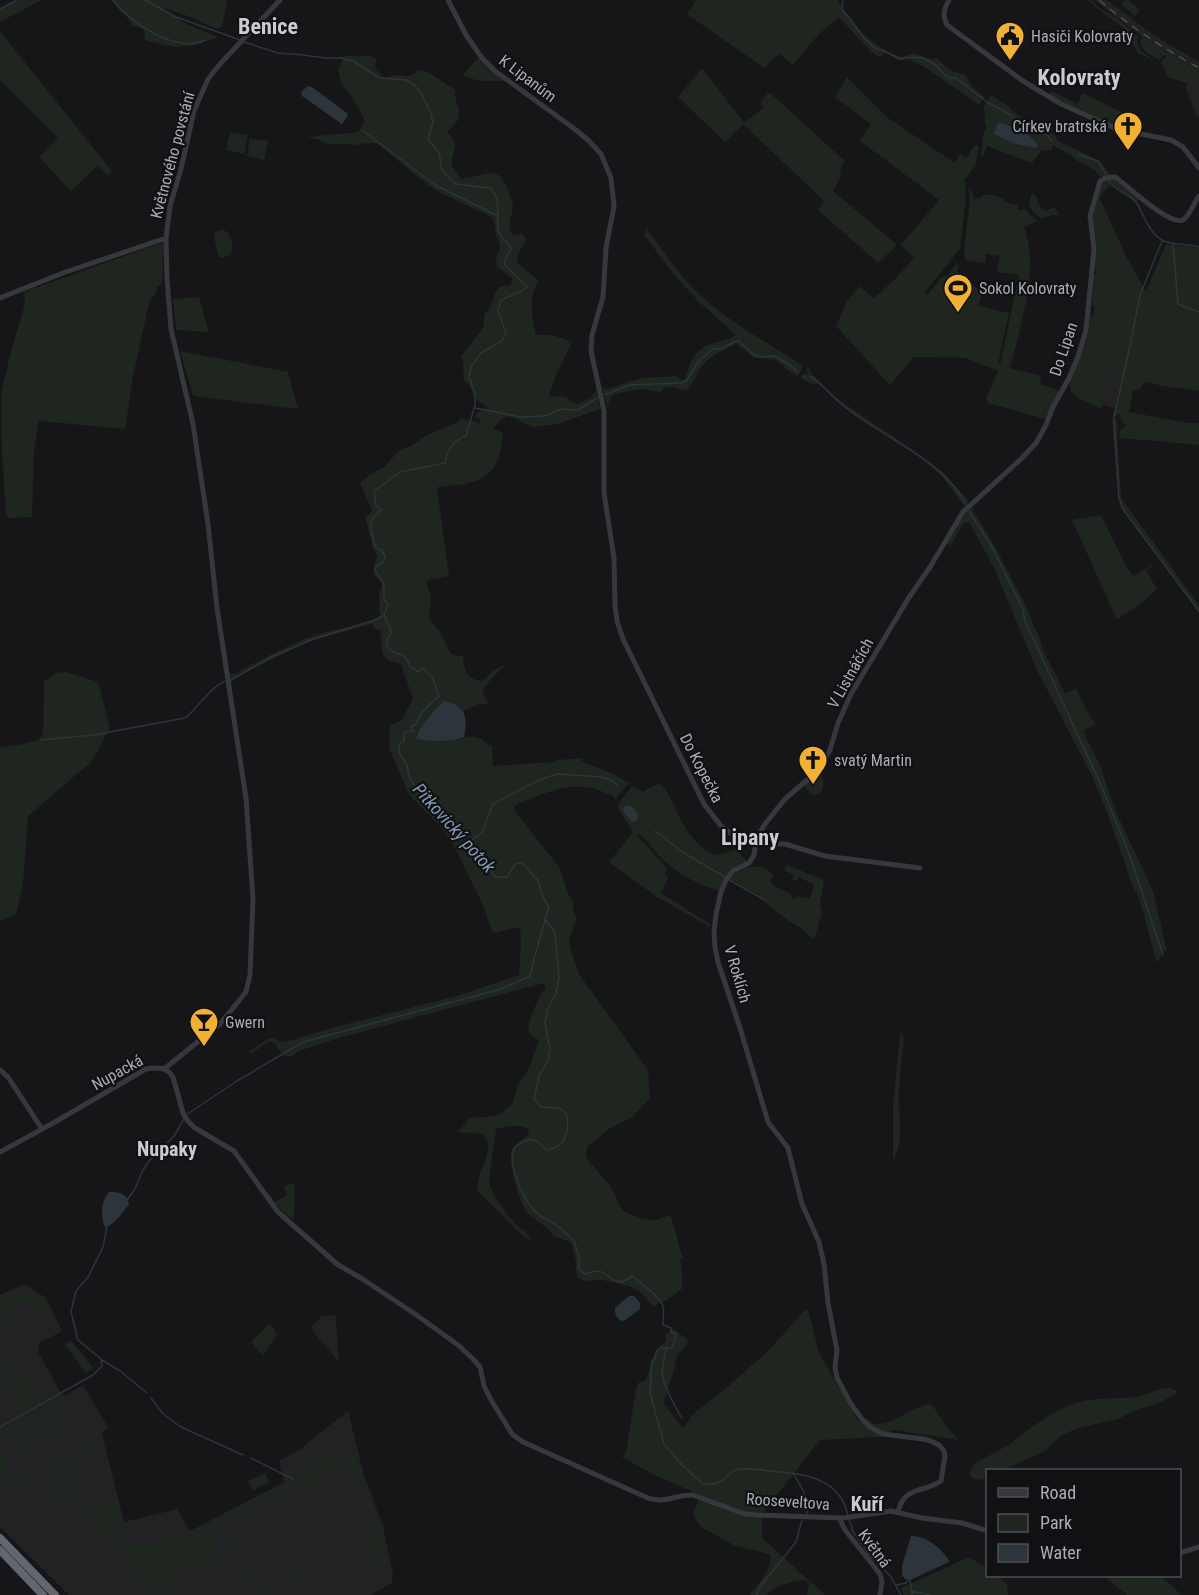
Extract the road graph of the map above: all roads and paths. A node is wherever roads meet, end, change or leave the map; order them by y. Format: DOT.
graph roads {
  1 [pos="280,0"];
  2 [pos="448,0"];
  3 [pos="949,0"];
  4 [pos="1199,168"];
  5 [pos="1199,196"];
  6 [pos="166,238"];
  7 [pos="0,298"];
  8 [pos="603,400"];
  9 [pos="965,509"];
  10 [pos="755,844"];
  11 [pos="920,868"];
  12 [pos="164,1069"];
  13 [pos="0,1070"];
  14 [pos="42,1129"];
  15 [pos="0,1152"];
  16 [pos="699,1497"];
  17 [pos="898,1512"];
  18 [pos="842,1518"];
  19 [pos="986,1531"];
  20 [pos="0,1538"];
  21 [pos="1199,1547"];
  22 [pos="0,1550"];
  23 [pos="1181,1553"];
  24 [pos="44,1595"];
  25 [pos="55,1595"];
  26 [pos="880,1595"];
  1 -- 6 [label="street, Květnového povstání"];
  2 -- 8 [label="street, K Lipanům"];
  3 -- 4 [label="street"];
  5 -- 9 [label="street, Do Lipan"];
  6 -- 7 [label="street"];
  6 -- 12 [label="street, Květnového povstání"];
  8 -- 10 [label="street, Do Kopečka"];
  9 -- 10 [label="street, V Listnáčích"];
  10 -- 11 [label="street, Do Kopečka"];
  10 -- 17 [label="street, V Roklích"];
  12 -- 14 [label="street, Nupacká"];
  12 -- 16 [label="street, Nupacká"];
  13 -- 14 [label="street"];
  14 -- 15 [label="street, Nupacká"];
  16 -- 18 [label="street, Rooseveltova"];
  17 -- 18 [label="street, Rooseveltova"];
  17 -- 19 [label="street, Rooseveltova"];
  18 -- 26 [label="street, Květná"];
  20 -- 25 [label="highway"];
  21 -- 23 [label="street"];
  22 -- 24 [label="highway"];
}
